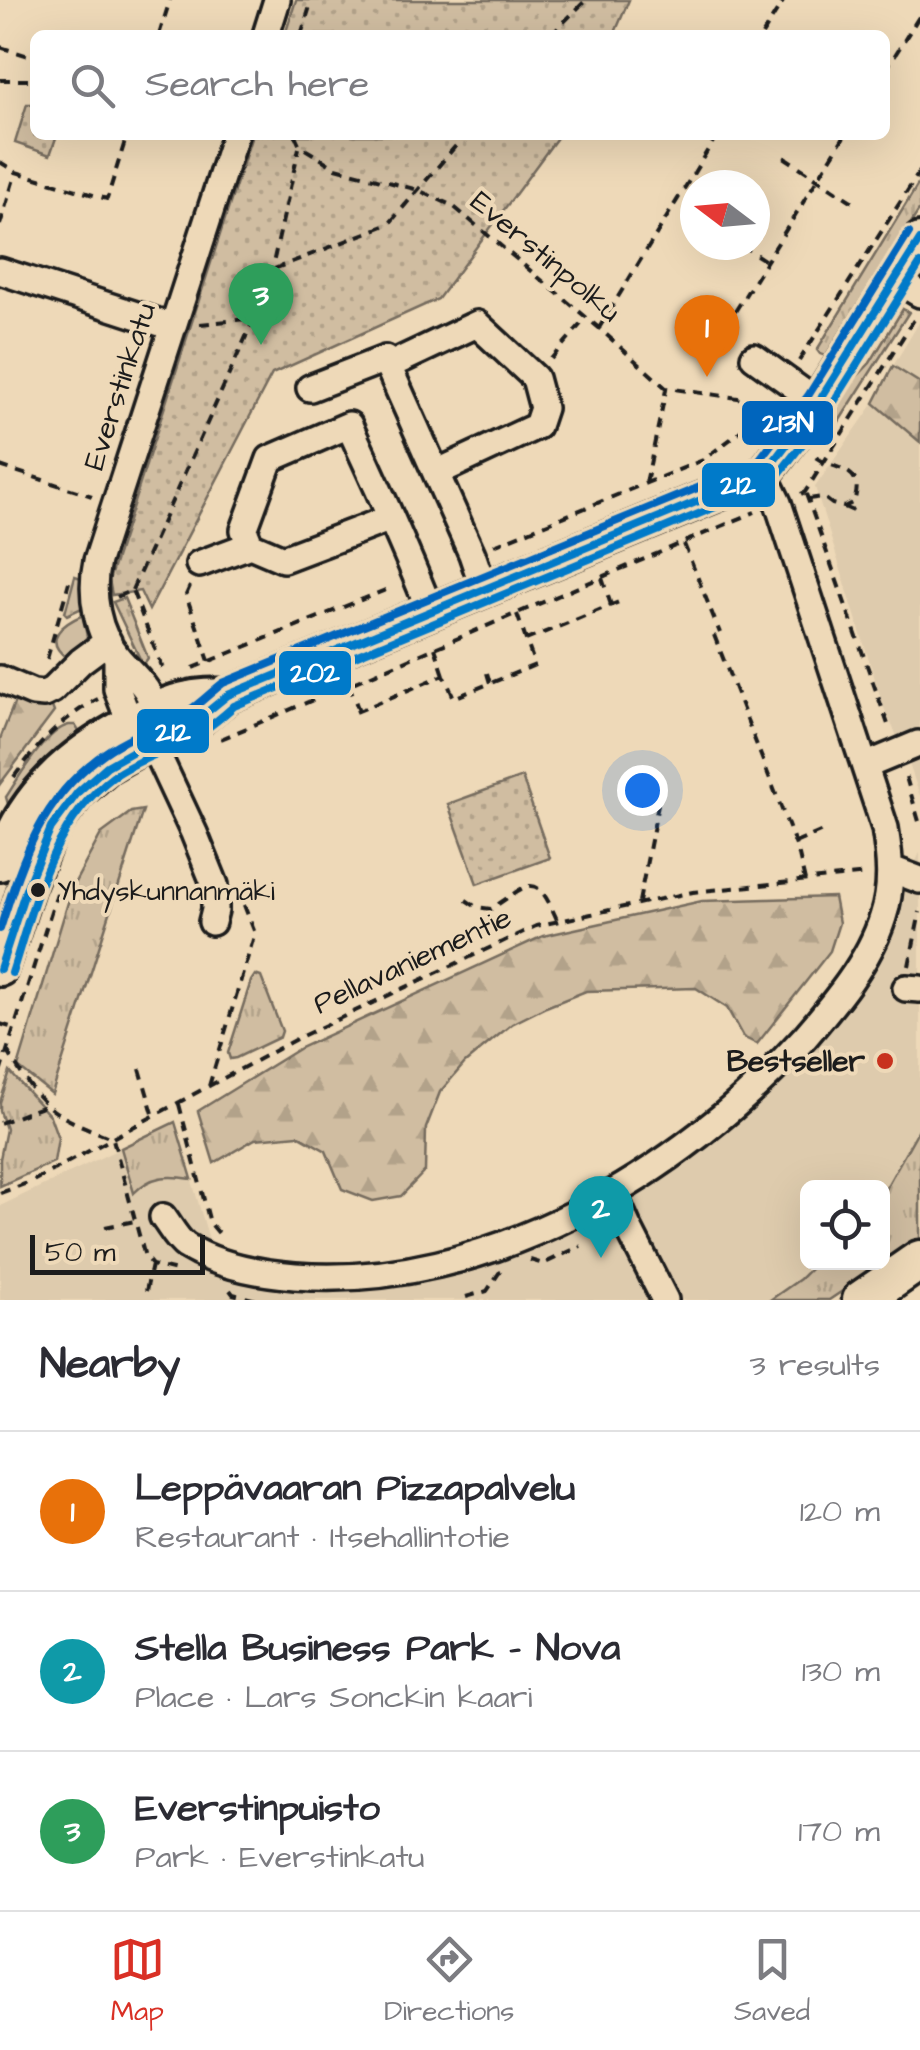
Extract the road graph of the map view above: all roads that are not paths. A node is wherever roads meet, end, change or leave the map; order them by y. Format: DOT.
graph roads {
  1 [pos="278,0"];
  2 [pos="268,30"];
  3 [pos="233,140"];
  4 [pos="920,240"];
  5 [pos="0,271"];
  6 [pos="908,287"];
  7 [pos="173,327"];
  8 [pos="754,357"];
  9 [pos="388,366"];
  10 [pos="310,388"];
  11 [pos="818,403"];
  12 [pos="436,472"];
  13 [pos="764,474"];
  14 [pos="391,518"];
  15 [pos="250,545"];
  16 [pos="199,564"];
  17 [pos="484,589"];
  18 [pos="430,611"];
  19 [pos="113,649"];
  20 [pos="0,680"];
  21 [pos="145,725"];
  22 [pos="909,748"];
  23 [pos="865,766"];
  24 [pos="0,864"];
  25 [pos="884,871"];
  26 [pos="920,880"];
  27 [pos="212,922"];
  28 [pos="0,969"];
  29 [pos="614,1192"];
  30 [pos="162,1217"];
  31 [pos="920,1260"];
  32 [pos="327,1289"];
  33 [pos="665,1300"];
  34 [pos="862,1300"];
  1 -- 2 [label="street"];
  3 -- 7 [label="street, Everstinkatu"];
  4 -- 6 [label="main road"];
  5 -- 7 [label="street"];
  6 -- 11 [label="main road"];
  7 -- 19 [label="street, Everstinkatu"];
  8 -- 11 [label="street"];
  9 -- 10 [label="street"];
  9 -- 12 [label="street"];
  9 -- 12 [label="street"];
  11 -- 13 [label="main road"];
  12 -- 17 [label="street"];
  13 -- 17 [label="main road"];
  13 -- 23 [label="street"];
  14 -- 15 [label="street"];
  14 -- 15 [label="street"];
  14 -- 18 [label="street"];
  15 -- 16 [label="street"];
  17 -- 18 [label="main road"];
  18 -- 21 [label="main road"];
  19 -- 20 [label="street"];
  19 -- 21 [label="street, Everstinkatu"];
  21 -- 24 [label="main road"];
  21 -- 27 [label="street, Everstinkatu"];
  21 -- 28 [label="main road"];
  22 -- 23 [label="street"];
  23 -- 25 [label="street"];
  25 -- 26 [label="street"];
  25 -- 29 [label="street"];
  29 -- 32 [label="street"];
  29 -- 33 [label="street"];
  30 -- 32 [label="street"];
  31 -- 34 [label="highway"];
}
